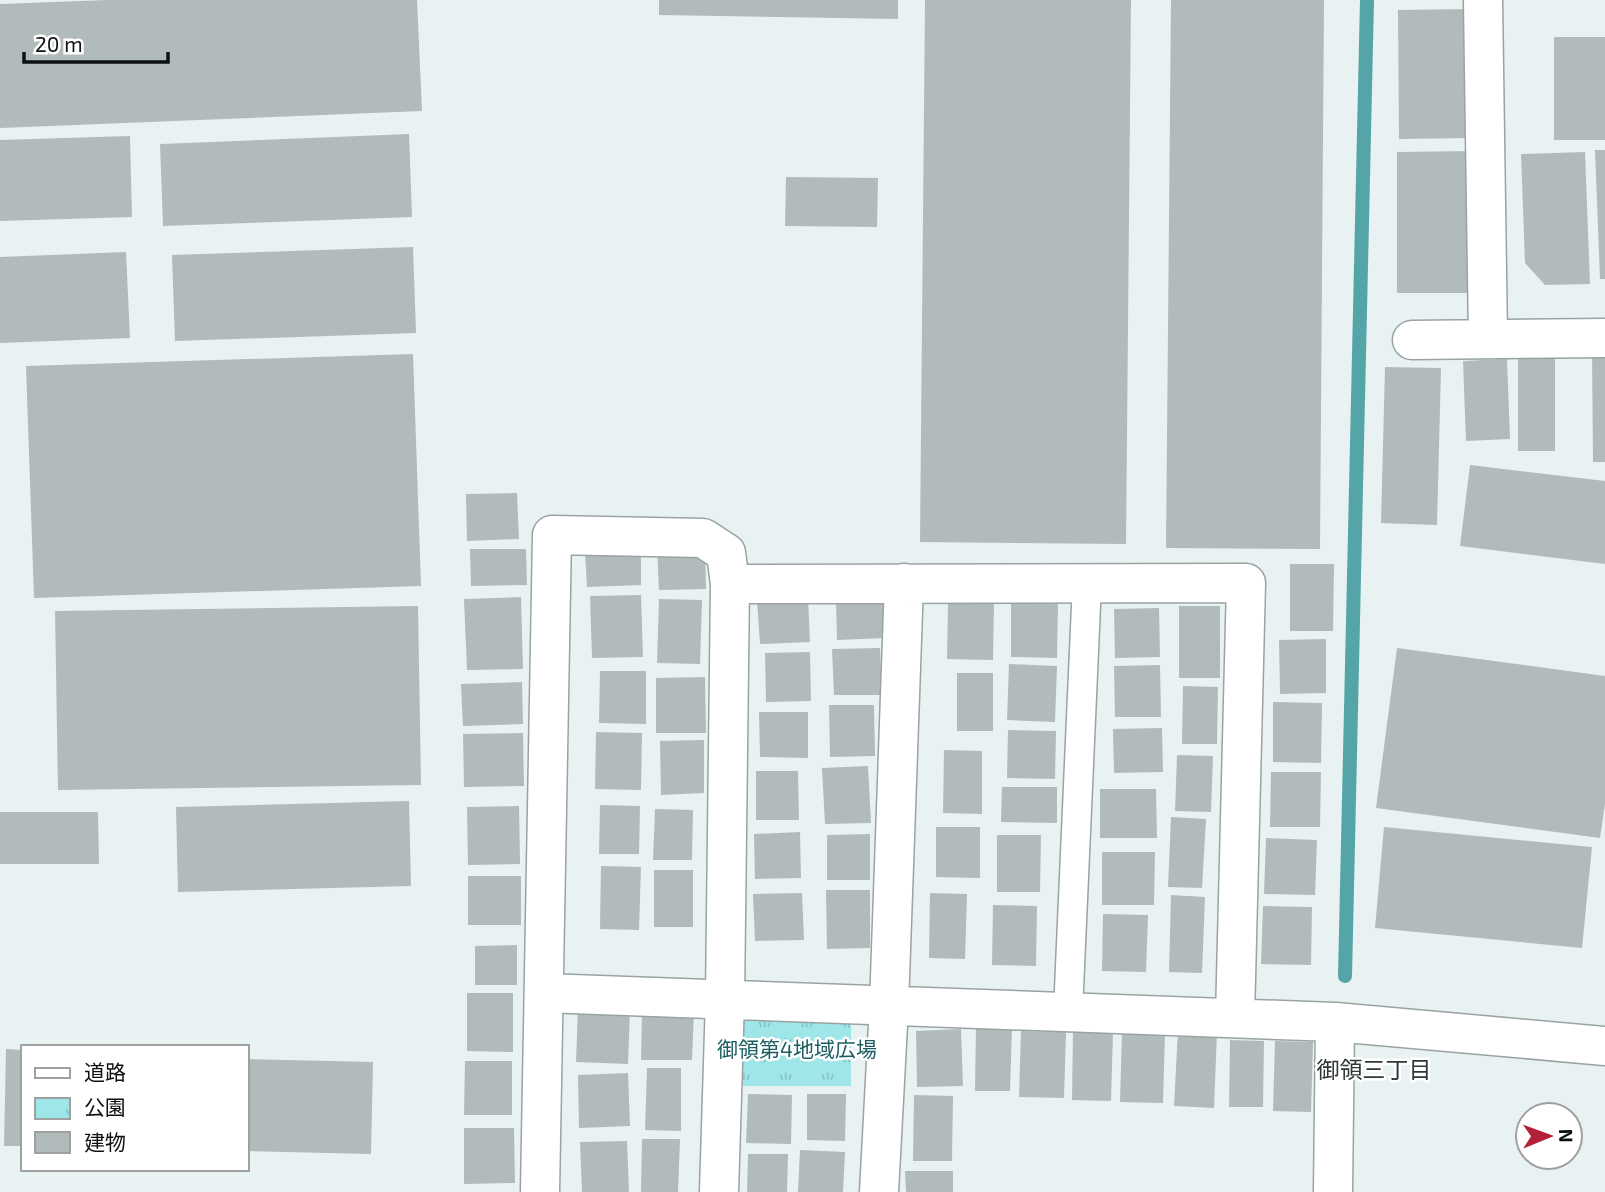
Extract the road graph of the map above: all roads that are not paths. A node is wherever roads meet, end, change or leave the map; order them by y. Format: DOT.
graph roads {
  1 [pos="1483,0"];
  2 [pos="1605,338"];
  3 [pos="1488,339"];
  4 [pos="1412,340"];
  5 [pos="904,583"];
  6 [pos="1087,583"];
  7 [pos="730,584"];
  8 [pos="544,993"];
  9 [pos="725,999"];
  10 [pos="889,1006"];
  11 [pos="1068,1012"];
  12 [pos="1234,1018"];
  13 [pos="1335,1022"];
  14 [pos="1605,1046"];
  15 [pos="540,1192"];
  16 [pos="719,1192"];
  17 [pos="879,1192"];
  18 [pos="1332,1192"];
  1 -- 3 [label="street"];
  2 -- 3 [label="street"];
  3 -- 4 [label="street"];
  5 -- 6 [label="street"];
  5 -- 7 [label="street"];
  5 -- 10 [label="street"];
  6 -- 11 [label="lane"];
  6 -- 12 [label="street"];
  7 -- 8 [label="street"];
  7 -- 9 [label="street"];
  8 -- 9 [label="street"];
  8 -- 15 [label="street"];
  9 -- 10 [label="street"];
  9 -- 16 [label="street"];
  10 -- 11 [label="street"];
  10 -- 17 [label="street"];
  11 -- 12 [label="street"];
  12 -- 13 [label="street"];
  13 -- 14 [label="street"];
  13 -- 18 [label="street"];
}
